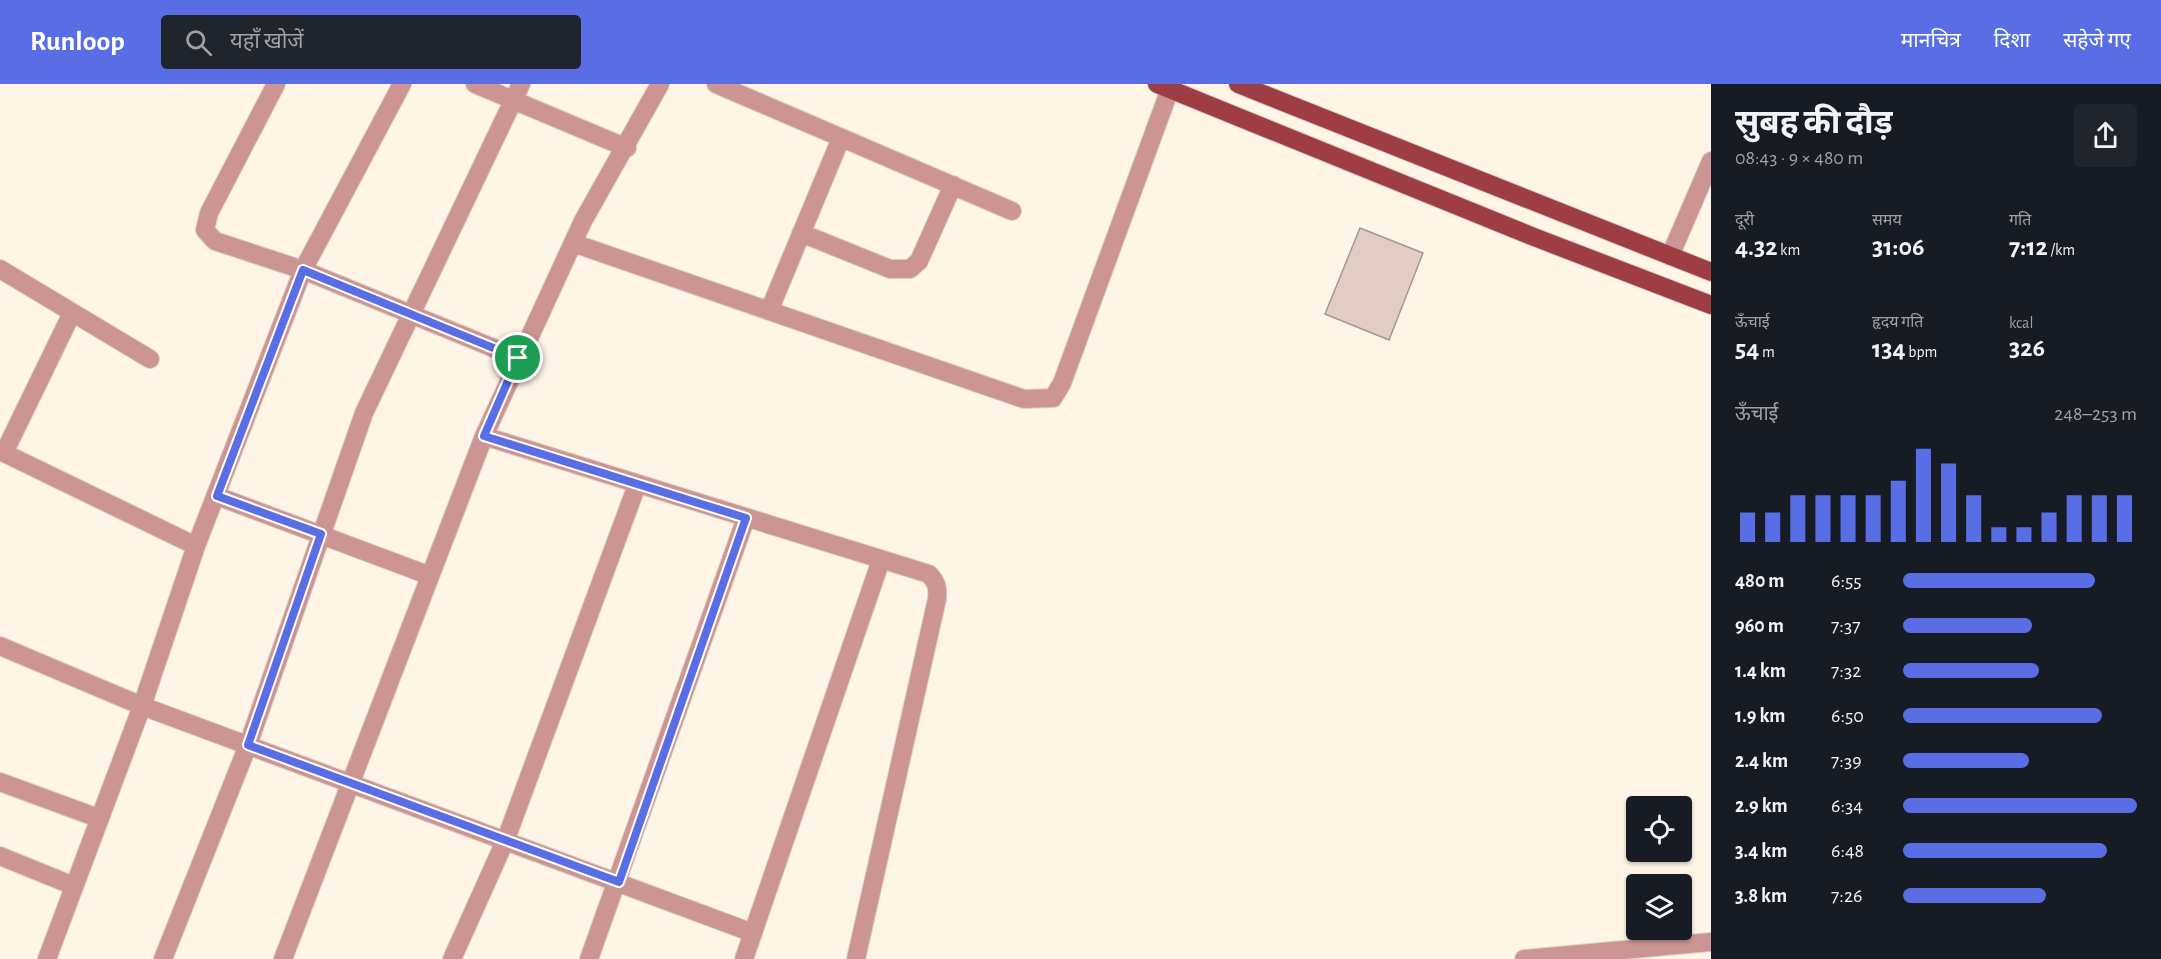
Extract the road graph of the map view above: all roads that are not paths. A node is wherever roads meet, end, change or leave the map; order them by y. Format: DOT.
graph roads {
  1 [pos="276,84"];
  2 [pos="402,84"];
  3 [pos="475,84"];
  4 [pos="660,84"];
  5 [pos="716,84"];
  6 [pos="1238,84"];
  7 [pos="1163,87"];
  8 [pos="1264,89"];
  9 [pos="517,92"];
  10 [pos="841,138"];
  11 [pos="627,148"];
  12 [pos="1711,161"];
  13 [pos="953,185"];
  14 [pos="1012,211"];
  15 [pos="801,233"];
  16 [pos="573,243"];
  17 [pos="1670,256"];
  18 [pos="0,269"];
  19 [pos="303,270"];
  20 [pos="1711,272"];
  21 [pos="1711,305"];
  22 [pos="769,311"];
  23 [pos="72,313"];
  24 [pos="410,315"];
  25 [pos="518,358"];
  26 [pos="150,359"];
  27 [pos="484,436"];
  28 [pos="2,452"];
  29 [pos="637,485"];
  30 [pos="217,496"];
  31 [pos="746,518"];
  32 [pos="321,534"];
  33 [pos="196,546"];
  34 [pos="880,560"];
  35 [pos="428,575"];
  36 [pos="0,646"];
  37 [pos="142,706"];
  38 [pos="248,745"];
  39 [pos="0,782"];
  40 [pos="351,785"];
  41 [pos="98,818"];
  42 [pos="506,839"];
  43 [pos="0,856"];
  44 [pos="619,882"];
  45 [pos="74,886"];
  46 [pos="753,933"];
  47 [pos="1711,942"];
  48 [pos="47,959"];
  49 [pos="163,959"];
  50 [pos="283,959"];
  51 [pos="452,959"];
  52 [pos="589,959"];
  53 [pos="744,959"];
  54 [pos="856,959"];
  55 [pos="1524,959"];
  1 -- 19 [label="street"];
  2 -- 19 [label="street"];
  3 -- 9 [label="street"];
  4 -- 11 [label="street"];
  5 -- 10 [label="street"];
  6 -- 8 [label="main road"];
  7 -- 21 [label="main road"];
  7 -- 22 [label="street"];
  8 -- 17 [label="main road"];
  9 -- 11 [label="street"];
  9 -- 24 [label="street"];
  10 -- 13 [label="street"];
  10 -- 15 [label="street"];
  11 -- 16 [label="street"];
  12 -- 17 [label="street"];
  13 -- 14 [label="street"];
  13 -- 15 [label="street"];
  15 -- 22 [label="street"];
  16 -- 22 [label="street"];
  16 -- 25 [label="street"];
  17 -- 20 [label="main road"];
  18 -- 23 [label="street"];
  19 -- 24 [label="street"];
  19 -- 30 [label="street"];
  23 -- 26 [label="street"];
  23 -- 28 [label="street"];
  24 -- 25 [label="street"];
  24 -- 32 [label="street"];
  25 -- 27 [label="street"];
  27 -- 29 [label="street"];
  27 -- 35 [label="street"];
  28 -- 33 [label="street"];
  29 -- 31 [label="street"];
  29 -- 42 [label="street"];
  30 -- 32 [label="street"];
  30 -- 33 [label="street"];
  31 -- 34 [label="street"];
  31 -- 44 [label="street"];
  32 -- 35 [label="street"];
  32 -- 38 [label="street"];
  33 -- 37 [label="street"];
  34 -- 46 [label="street"];
  34 -- 54 [label="street"];
  35 -- 40 [label="street"];
  36 -- 37 [label="street"];
  37 -- 38 [label="street"];
  37 -- 41 [label="street"];
  38 -- 40 [label="street"];
  38 -- 49 [label="street"];
  39 -- 41 [label="street"];
  40 -- 42 [label="street"];
  40 -- 50 [label="street"];
  41 -- 45 [label="street"];
  42 -- 44 [label="street"];
  42 -- 51 [label="street"];
  43 -- 45 [label="street"];
  44 -- 46 [label="street"];
  44 -- 52 [label="street"];
  45 -- 48 [label="street"];
  46 -- 53 [label="street"];
  47 -- 55 [label="street"];
}
